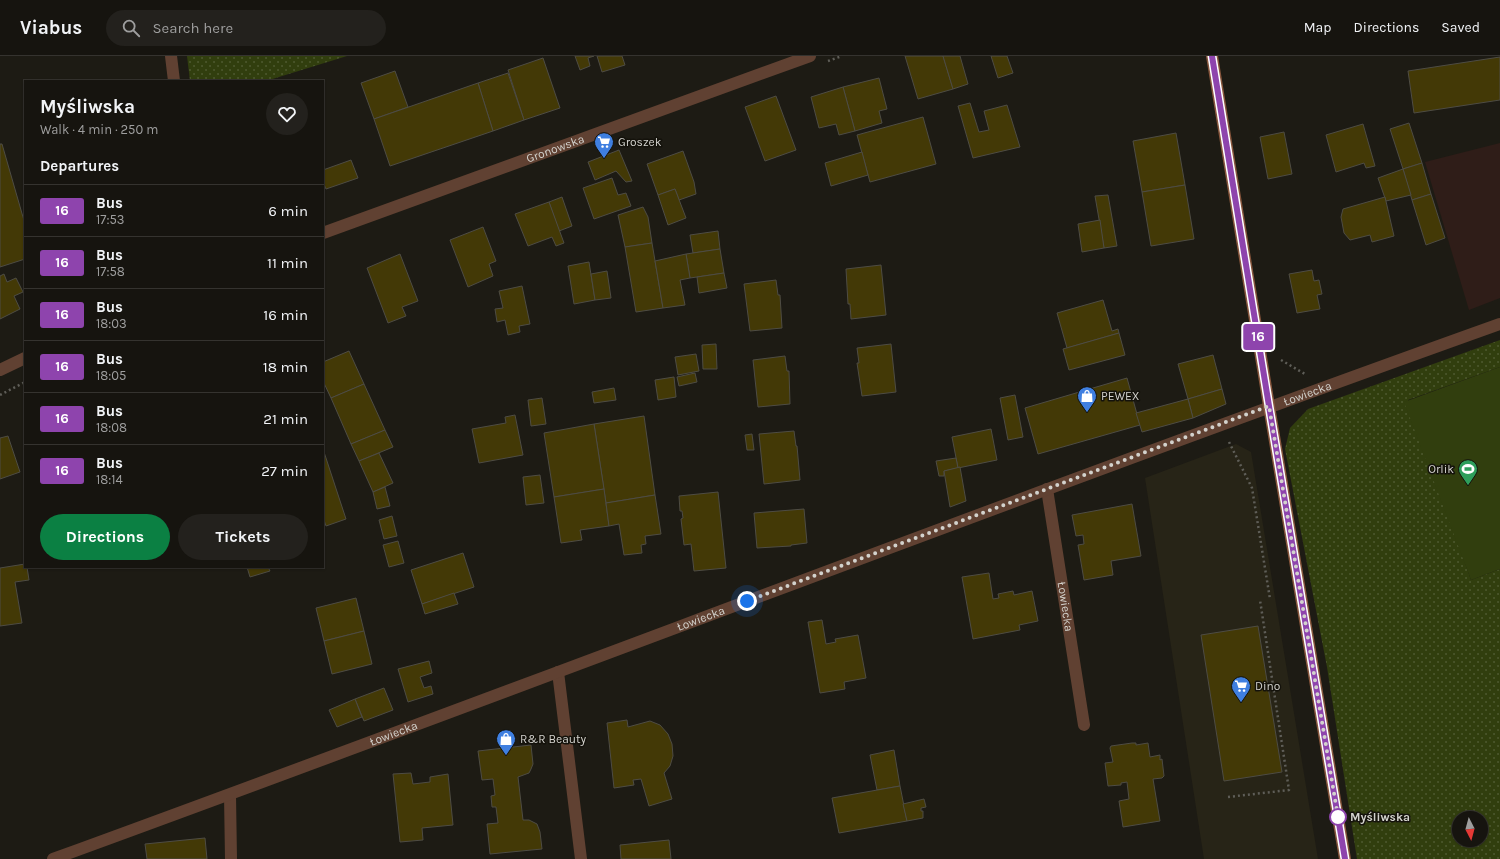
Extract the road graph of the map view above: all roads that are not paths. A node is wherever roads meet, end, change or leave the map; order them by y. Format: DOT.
graph roads {
  1 [pos="171,56"];
  2 [pos="810,56"];
  3 [pos="1212,56"];
  4 [pos="174,80"];
  5 [pos="324,233"];
  6 [pos="1500,324"];
  7 [pos="24,358"];
  8 [pos="0,370"];
  9 [pos="1269,406"];
  10 [pos="1047,489"];
  11 [pos="558,672"];
  12 [pos="1084,725"];
  13 [pos="230,795"];
  14 [pos="53,859"];
  15 [pos="231,859"];
  16 [pos="581,859"];
  17 [pos="1345,859"];
  1 -- 4 [label="street"];
  2 -- 5 [label="street, Gronowska"];
  3 -- 9 [label="street"];
  6 -- 9 [label="street, Łowiecka"];
  7 -- 8 [label="street"];
  9 -- 10 [label="street, Łowiecka"];
  9 -- 17 [label="street"];
  10 -- 11 [label="street, Łowiecka"];
  10 -- 12 [label="street, Łowiecka"];
  11 -- 13 [label="street, Łowiecka"];
  11 -- 16 [label="street"];
  13 -- 14 [label="street, Łowiecka"];
  13 -- 15 [label="street"];
}
